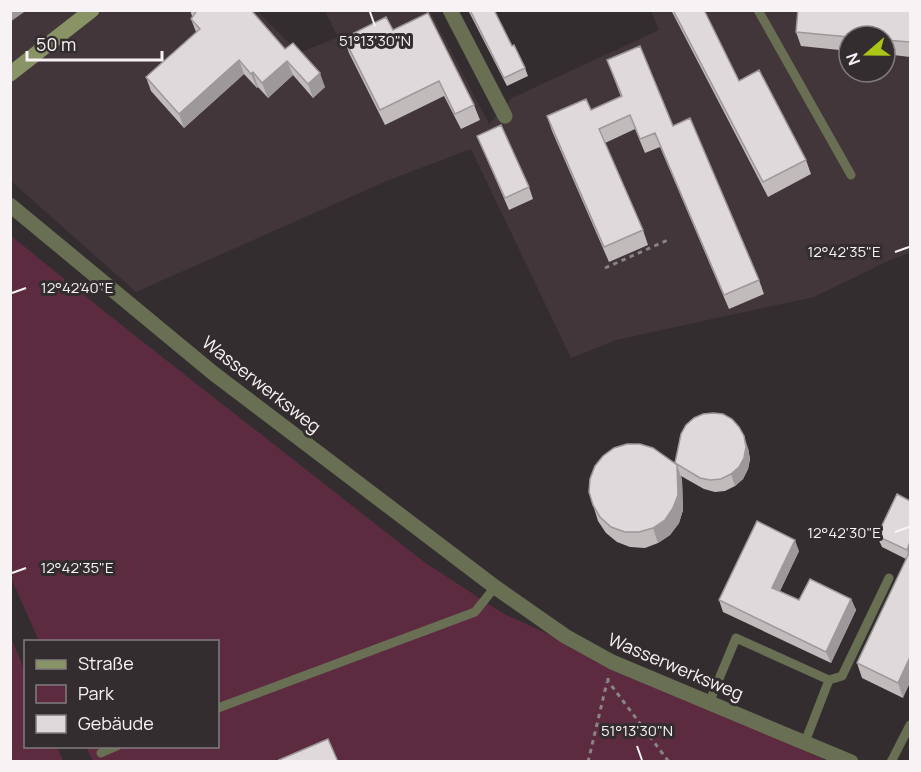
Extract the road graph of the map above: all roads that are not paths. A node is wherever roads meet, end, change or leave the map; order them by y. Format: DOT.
graph roads {
  1 [pos="92,10"];
  2 [pos="450,10"];
  3 [pos="758,10"];
  4 [pos="10,74"];
  5 [pos="505,116"];
  6 [pos="851,175"];
  7 [pos="10,206"];
  8 [pos="889,578"];
  9 [pos="495,587"];
  10 [pos="829,680"];
  11 [pos="709,703"];
  12 [pos="219,708"];
  13 [pos="910,725"];
  14 [pos="805,742"];
  15 [pos="114,748"];
  16 [pos="101,753"];
  17 [pos="851,762"];
  18 [pos="891,762"];
  1 -- 4 [label="main road"];
  2 -- 5 [label="street"];
  3 -- 6 [label="lane"];
  7 -- 9 [label="street, Wasserwerksweg"];
  8 -- 10 [label="lane"];
  9 -- 11 [label="street, Wasserwerksweg"];
  9 -- 12 [label="lane"];
  10 -- 11 [label="lane"];
  10 -- 14 [label="lane"];
  11 -- 14 [label="street, Wasserwerksweg"];
  13 -- 18 [label="lane"];
  14 -- 17 [label="street, Wasserwerksweg"];
  15 -- 16 [label="lane"];
}
